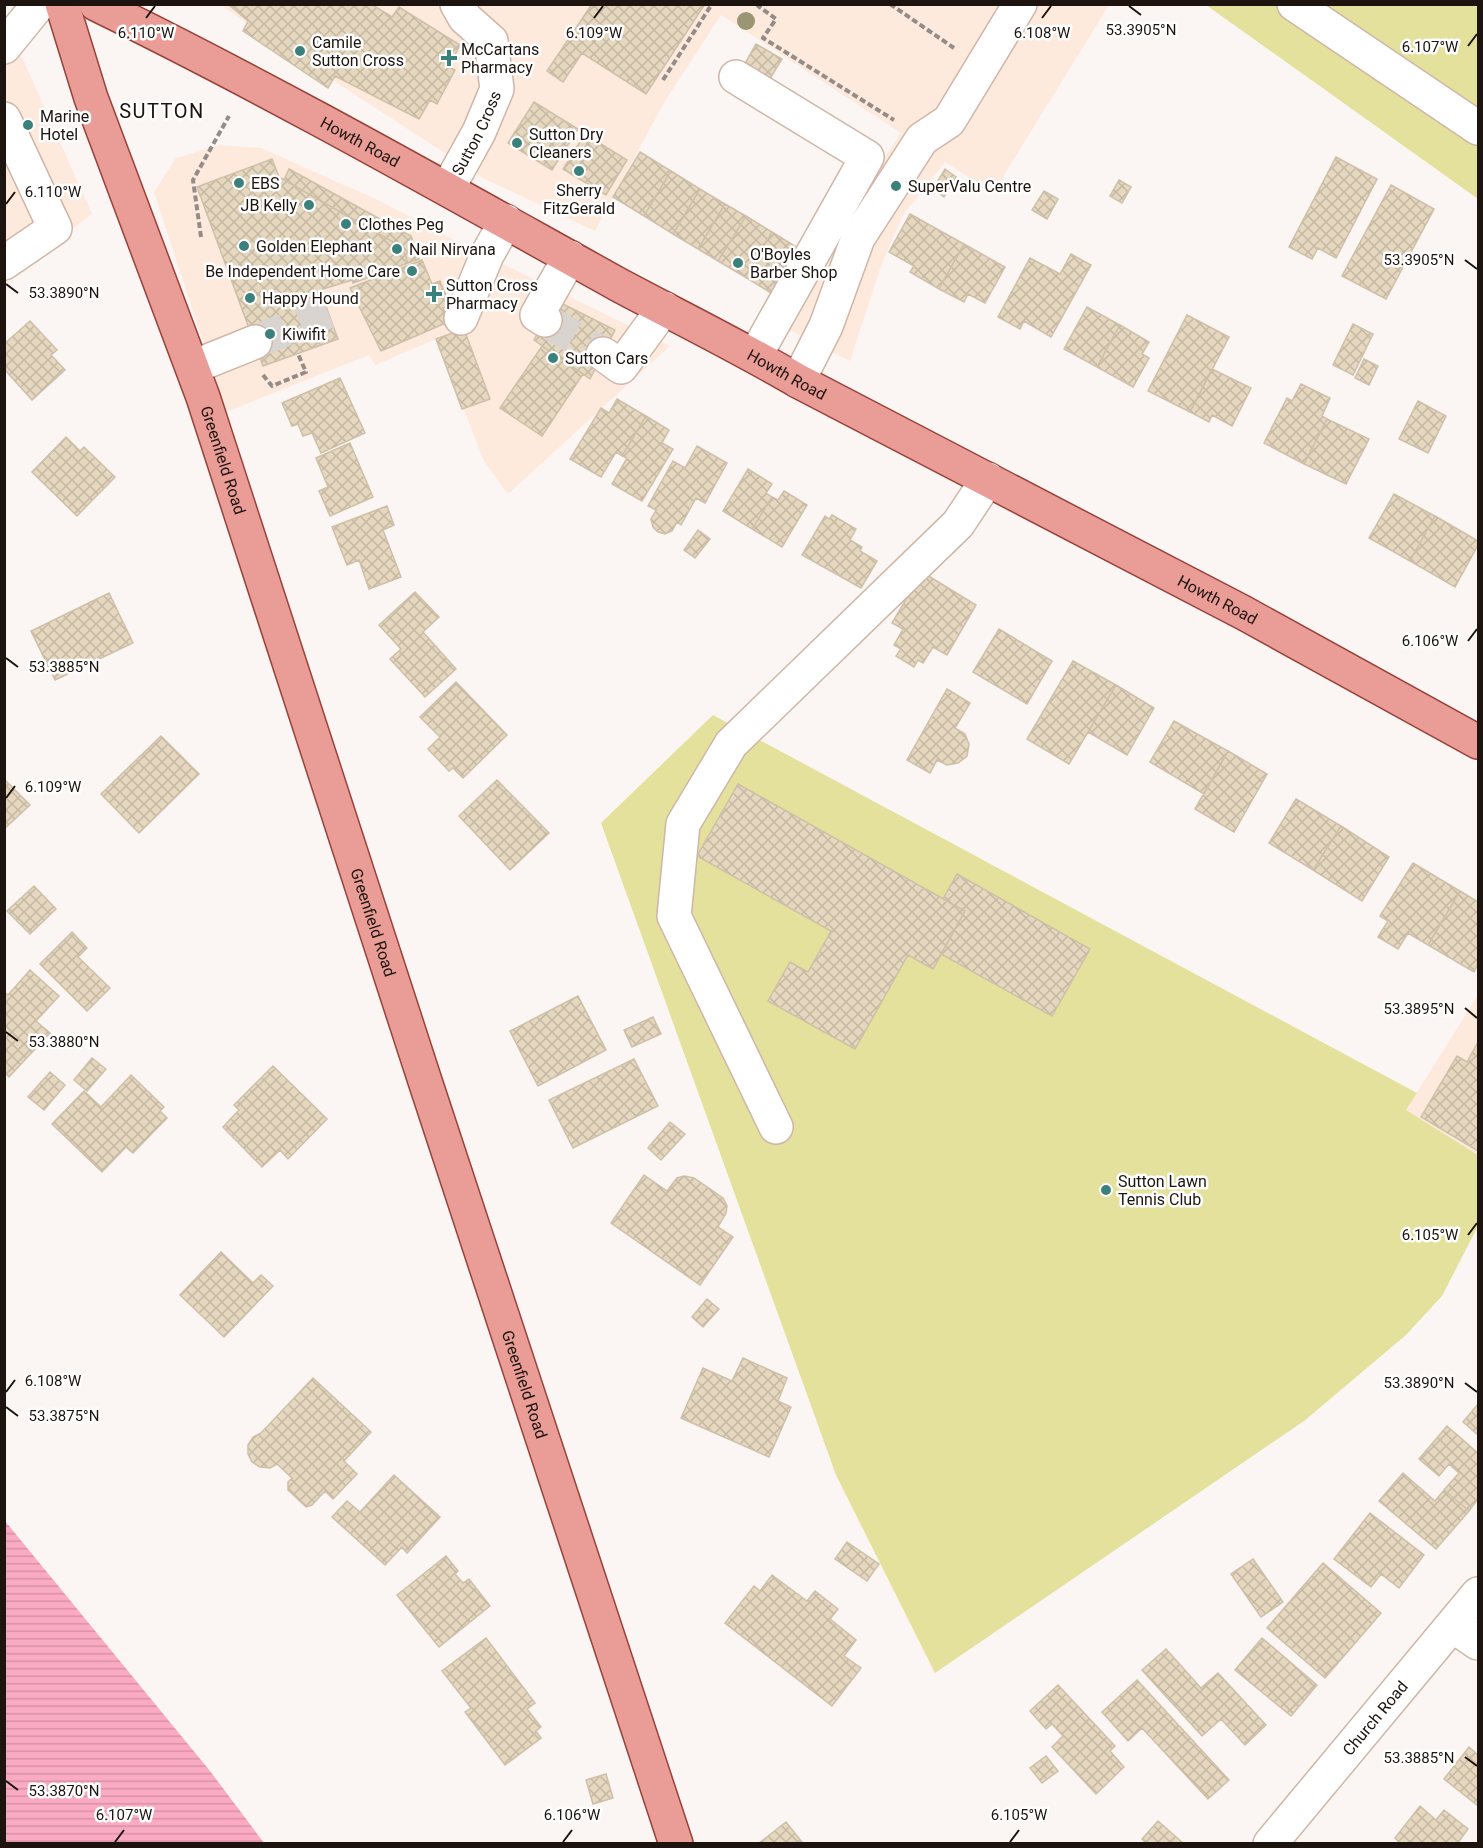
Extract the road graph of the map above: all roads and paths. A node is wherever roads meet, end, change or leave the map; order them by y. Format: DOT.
graph roads {
  1 [pos="39,4"];
  2 [pos="62,4"];
  3 [pos="457,4"];
  4 [pos="712,4"];
  5 [pos="759,4"];
  6 [pos="890,4"];
  7 [pos="1020,4"];
  8 [pos="1294,4"];
  9 [pos="116,9"];
  10 [pos="4,47"];
  11 [pos="982,67"];
  12 [pos="736,77"];
  13 [pos="663,80"];
  14 [pos="229,116"];
  15 [pos="4,119"];
  16 [pos="1479,128"];
  17 [pos="922,139"];
  18 [pos="448,188"];
  19 [pos="506,221"];
  20 [pos="201,237"];
  21 [pos="570,257"];
  22 [pos="4,263"];
  23 [pos="664,308"];
  24 [pos="461,318"];
  25 [pos="545,320"];
  26 [pos="255,342"];
  27 [pos="298,354"];
  28 [pos="603,354"];
  29 [pos="755,356"];
  30 [pos="192,367"];
  31 [pos="798,381"];
  32 [pos="272,386"];
  33 [pos="988,479"];
  34 [pos="1479,741"];
  35 [pos="776,1127"];
  36 [pos="1479,1594"];
  37 [pos="1466,1634"];
  38 [pos="676,1844"];
  39 [pos="1270,1844"];
  1 -- 10 [label="street"];
  2 -- 30 [label="main road, Greenfield Road"];
  3 -- 18 [label="street, Sutton Cross"];
  4 -- 13 [label="path"];
  5 -- 17 [label="path"];
  6 -- 11 [label="path"];
  7 -- 11 [label="street"];
  8 -- 16 [label="street"];
  9 -- 18 [label="main road, Howth Road"];
  11 -- 17 [label="street"];
  12 -- 29 [label="street"];
  14 -- 20 [label="path"];
  15 -- 22 [label="street"];
  17 -- 31 [label="street"];
  18 -- 19 [label="main road, Howth Road"];
  19 -- 21 [label="main road, Howth Road"];
  19 -- 24 [label="street"];
  21 -- 23 [label="main road, Howth Road"];
  21 -- 25 [label="street"];
  23 -- 28 [label="street"];
  23 -- 29 [label="main road, Howth Road"];
  26 -- 30 [label="street"];
  27 -- 32 [label="path"];
  29 -- 31 [label="main road, Howth Road"];
  30 -- 38 [label="main road, Greenfield Road"];
  31 -- 33 [label="main road, Howth Road"];
  33 -- 34 [label="main road, Howth Road"];
  33 -- 35 [label="street"];
  36 -- 37 [label="street, Church Road"];
  37 -- 39 [label="street, Church Road"];
}
